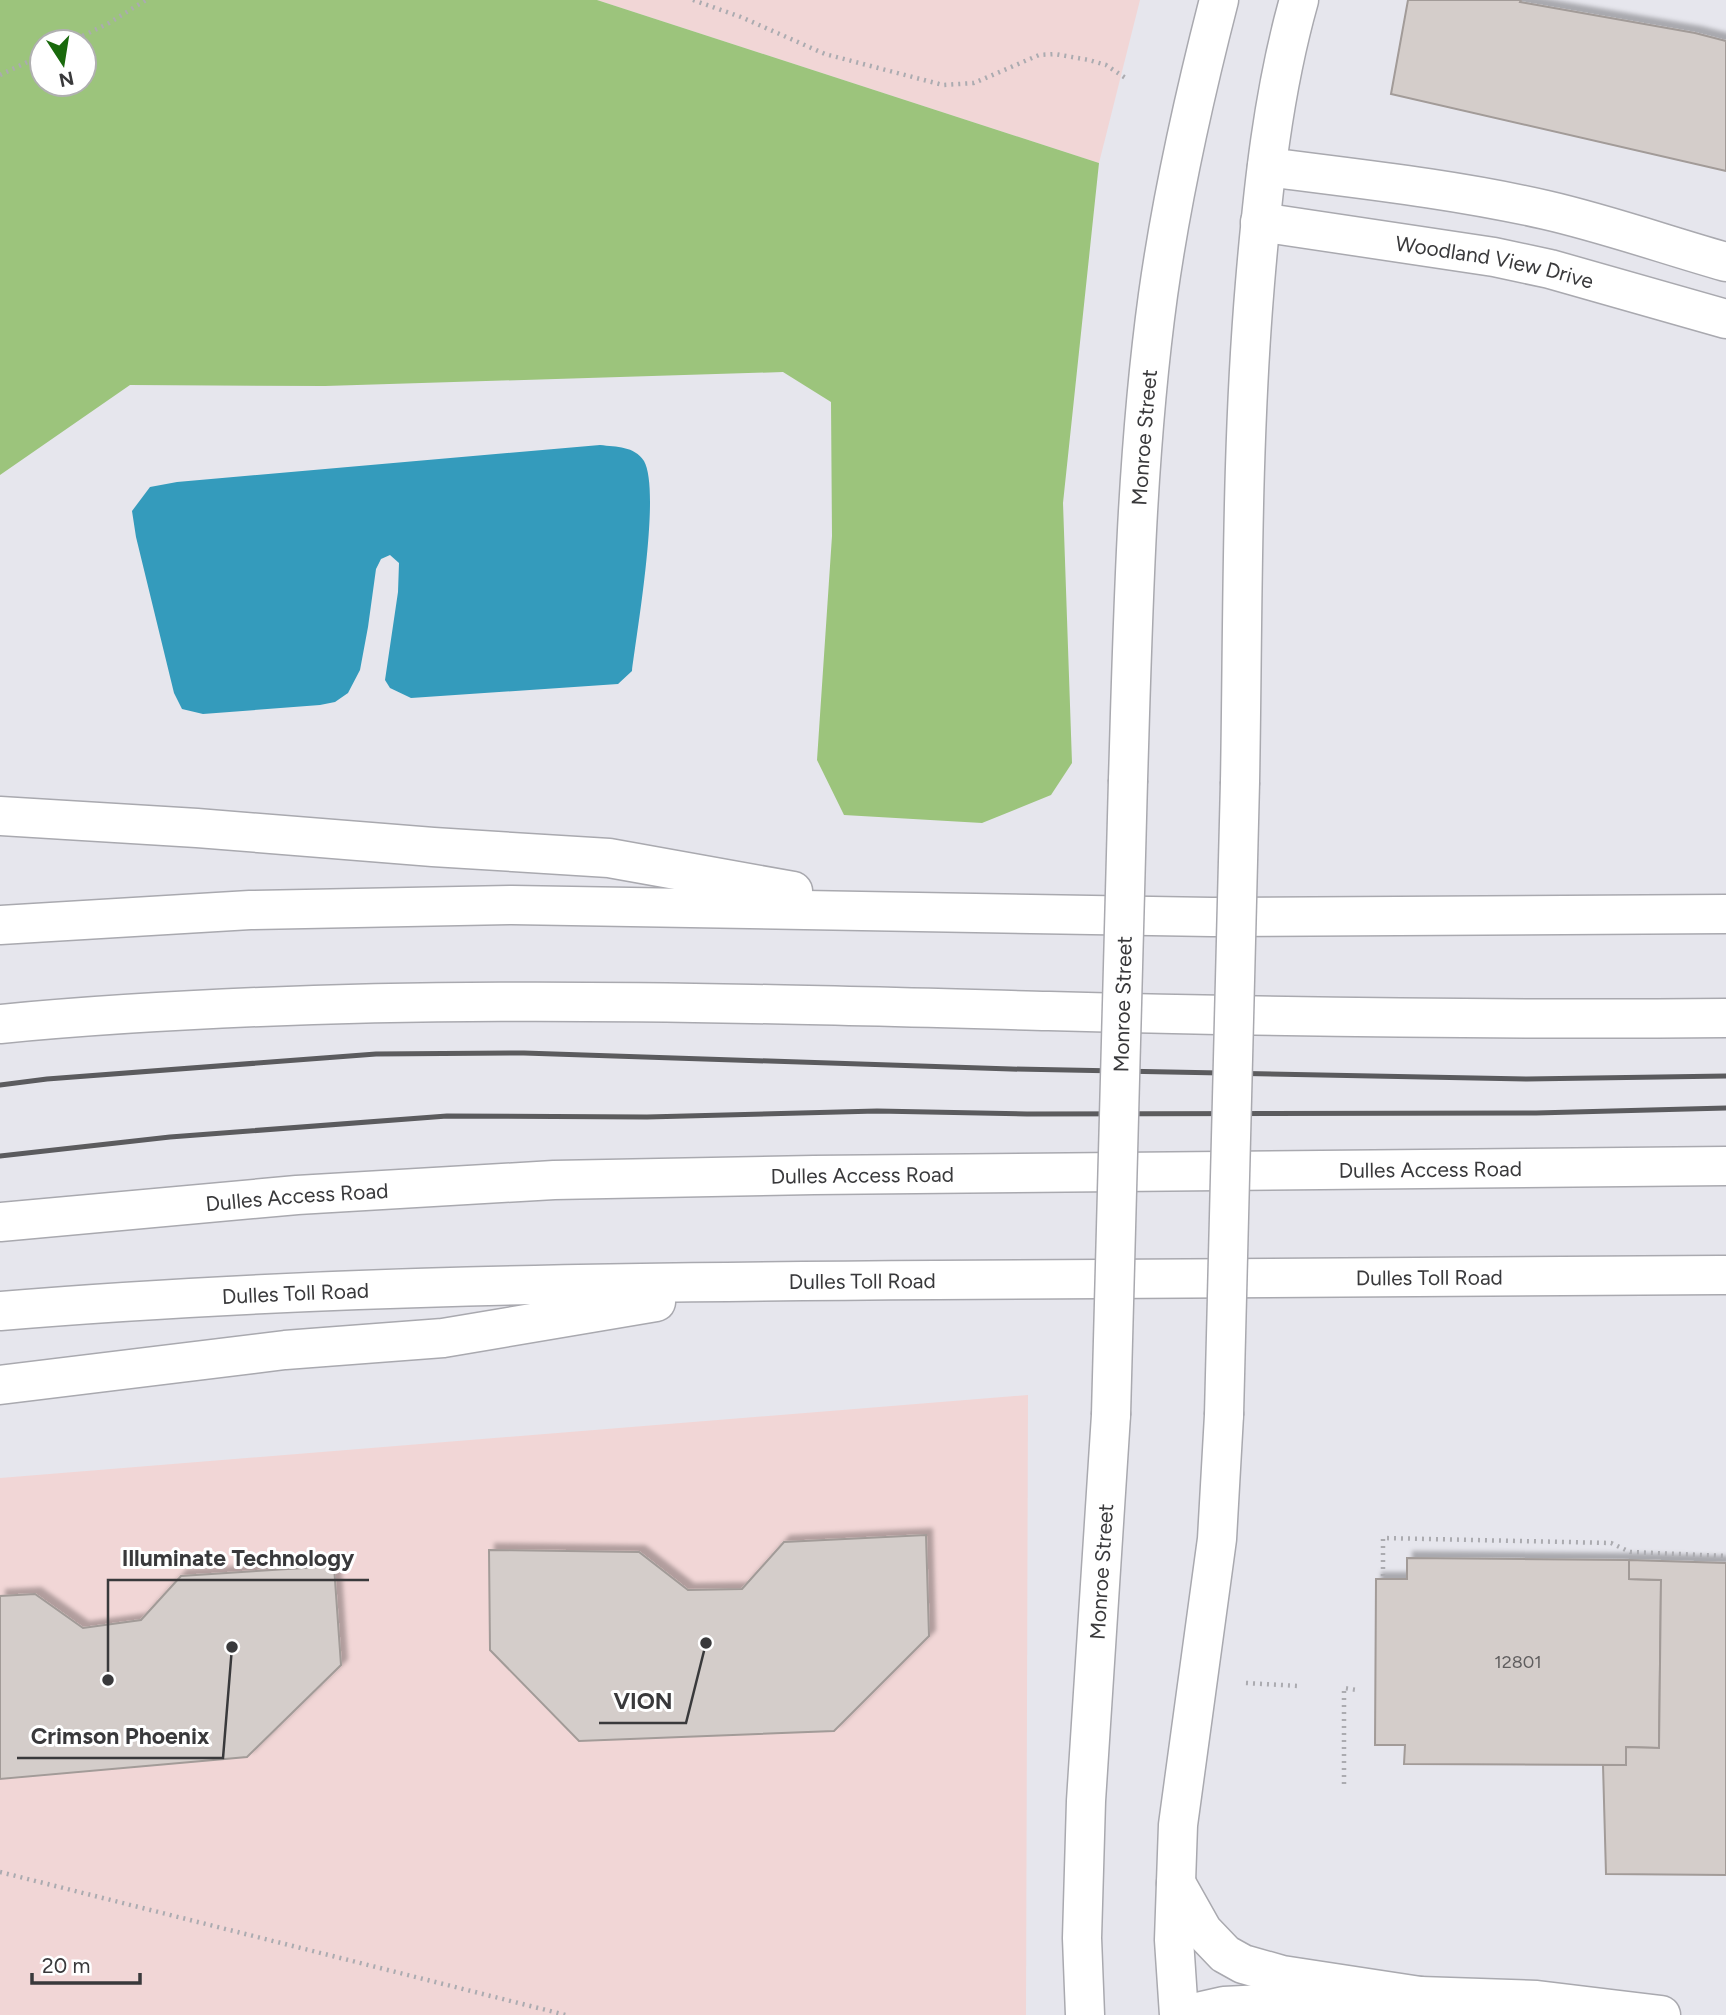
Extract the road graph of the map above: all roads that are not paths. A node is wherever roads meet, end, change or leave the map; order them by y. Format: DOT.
graph roads {
  1 [pos="1219,0"];
  2 [pos="1299,0"];
  3 [pos="1267,167"];
  4 [pos="1260,222"];
  5 [pos="1726,262"];
  6 [pos="1726,319"];
  7 [pos="0,816"];
  8 [pos="117,824"];
  9 [pos="0,827"];
  10 [pos="916,913"];
  11 [pos="1726,914"];
  12 [pos="0,925"];
  13 [pos="1726,1018"];
  14 [pos="0,1024"];
  15 [pos="1726,1166"];
  16 [pos="0,1222"];
  17 [pos="1726,1275"];
  18 [pos="786,1281"];
  19 [pos="0,1311"];
  20 [pos="0,1384"];
  21 [pos="1175,1880"];
  22 [pos="1420,1996"];
  23 [pos="1085,2015"];
  24 [pos="1182,2015"];
  25 [pos="1661,2015"];
  1 -- 23 [label="main road, Monroe Street, bridge"];
  2 -- 3 [label="main road"];
  3 -- 4 [label="main road"];
  3 -- 5 [label="main road"];
  4 -- 6 [label="main road, Woodland View Drive"];
  4 -- 21 [label="main road, bridge"];
  7 -- 8 [label="main road"];
  8 -- 9 [label="main road"];
  8 -- 10 [label="main road"];
  10 -- 11 [label="main road"];
  10 -- 12 [label="main road"];
  13 -- 14 [label="main road"];
  15 -- 16 [label="main road, Dulles Access Road"];
  17 -- 18 [label="main road, Dulles Toll Road"];
  18 -- 19 [label="main road, Dulles Toll Road"];
  18 -- 20 [label="main road"];
  21 -- 22 [label="main road"];
  21 -- 24 [label="main road"];
  22 -- 24 [label="main road"];
  22 -- 25 [label="main road"];
}
